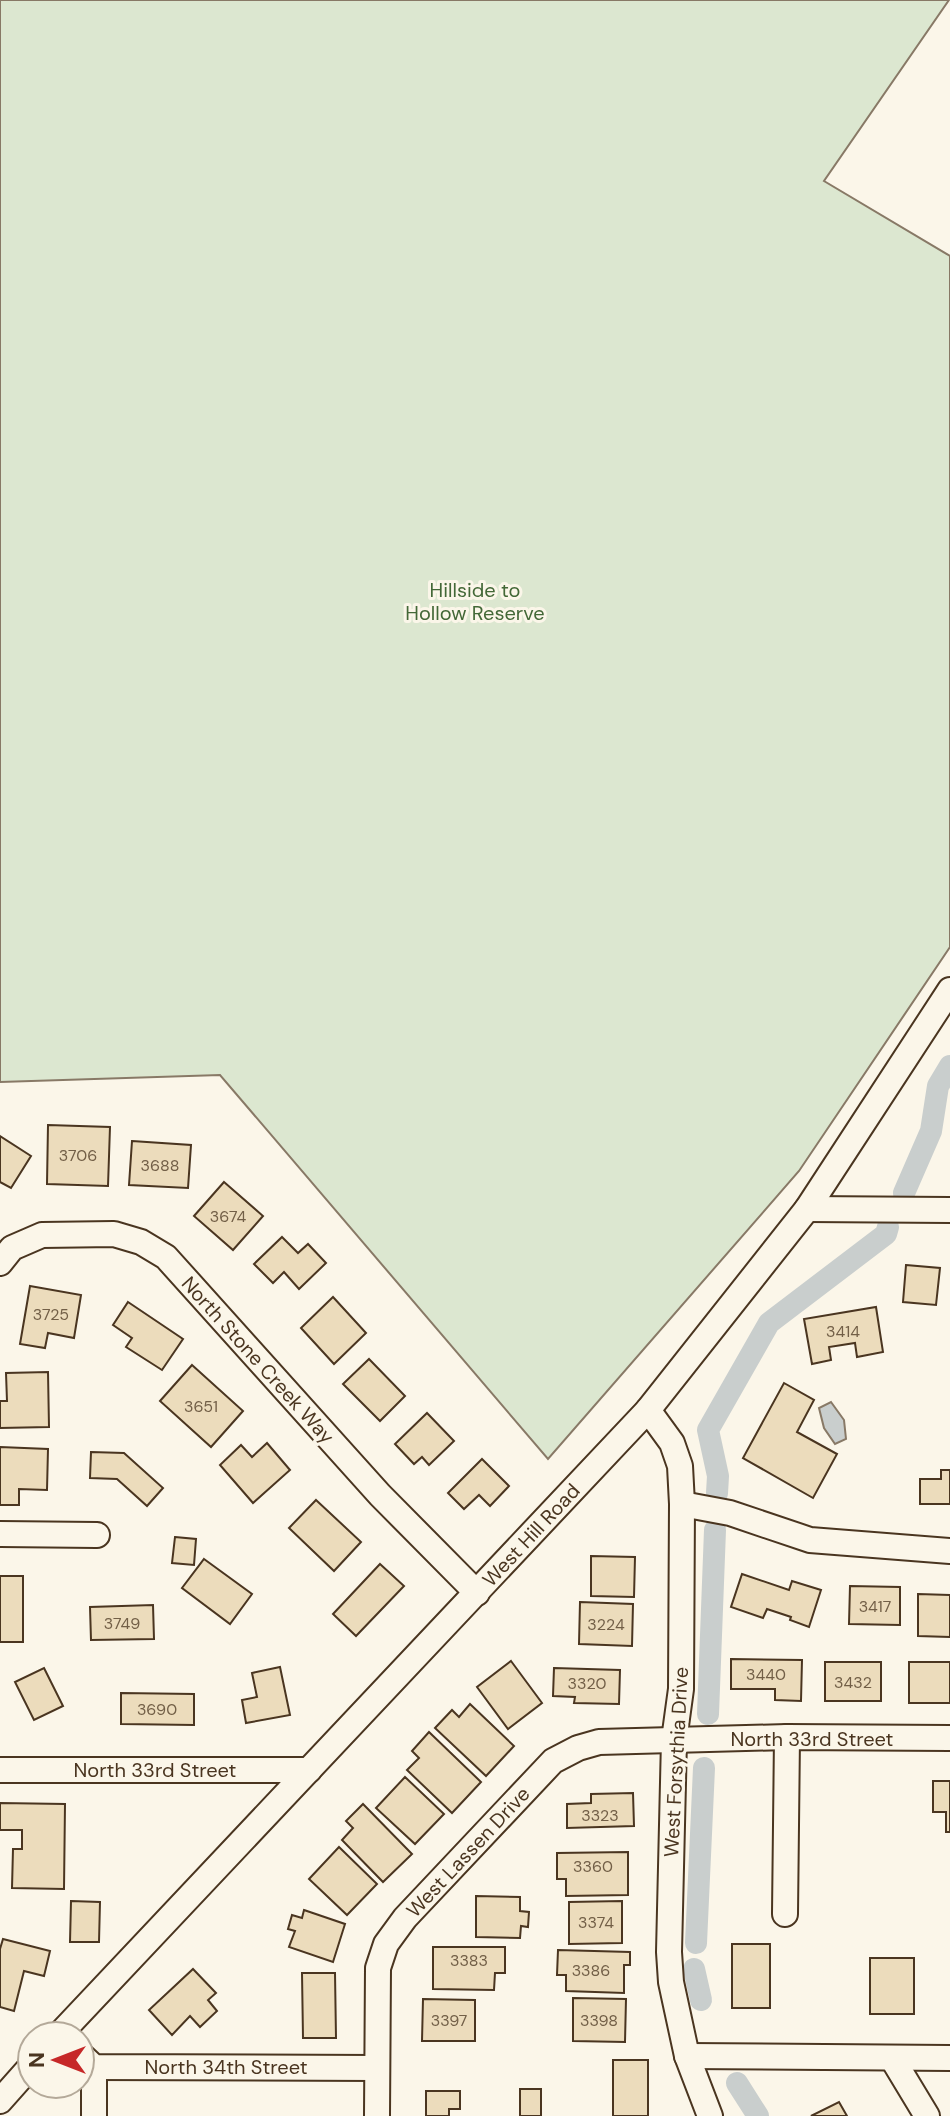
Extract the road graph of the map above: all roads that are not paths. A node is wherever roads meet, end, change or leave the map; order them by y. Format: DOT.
graph roads {
  1 [pos="950,990"];
  2 [pos="807,1209"];
  3 [pos="950,1210"];
  4 [pos="0,1263"];
  5 [pos="648,1410"];
  6 [pos="682,1504"];
  7 [pos="0,1534"];
  8 [pos="97,1535"];
  9 [pos="950,1551"];
  10 [pos="477,1593"];
  11 [pos="787,1737"];
  12 [pos="950,1738"];
  13 [pos="674,1740"];
  14 [pos="0,1770"];
  15 [pos="309,1770"];
  16 [pos="785,1914"];
  17 [pos="74,2020"];
  18 [pos="687,2056"];
  19 [pos="892,2058"];
  20 [pos="950,2058"];
  21 [pos="96,2060"];
  22 [pos="377,2068"];
  23 [pos="16,2083"];
  24 [pos="0,2101"];
  25 [pos="377,2116"];
  26 [pos="710,2116"];
  27 [pos="927,2116"];
  1 -- 2 [label="street, West Hill Road"];
  2 -- 3 [label="street"];
  2 -- 5 [label="street, West Hill Road"];
  4 -- 10 [label="street, North Stone Creek Way"];
  5 -- 6 [label="street, West Forsythia Drive"];
  5 -- 10 [label="street, West Hill Road"];
  6 -- 9 [label="street"];
  6 -- 13 [label="street, West Forsythia Drive"];
  7 -- 8 [label="street"];
  10 -- 15 [label="street, West Hill Road"];
  11 -- 12 [label="street, North 33rd Street"];
  11 -- 13 [label="street, North 33rd Street"];
  11 -- 16 [label="street"];
  13 -- 18 [label="street, West Forsythia Drive"];
  13 -- 22 [label="street, West Lassen Drive"];
  14 -- 15 [label="street, North 33rd Street"];
  15 -- 17 [label="street, West Hill Road"];
  18 -- 19 [label="street"];
  18 -- 26 [label="street, West Forsythia Drive"];
  19 -- 20 [label="street"];
  19 -- 27 [label="street"];
  21 -- 22 [label="street, North 34th Street"];
  22 -- 25 [label="street, West Lassen Drive"];
  23 -- 24 [label="street"];
}
